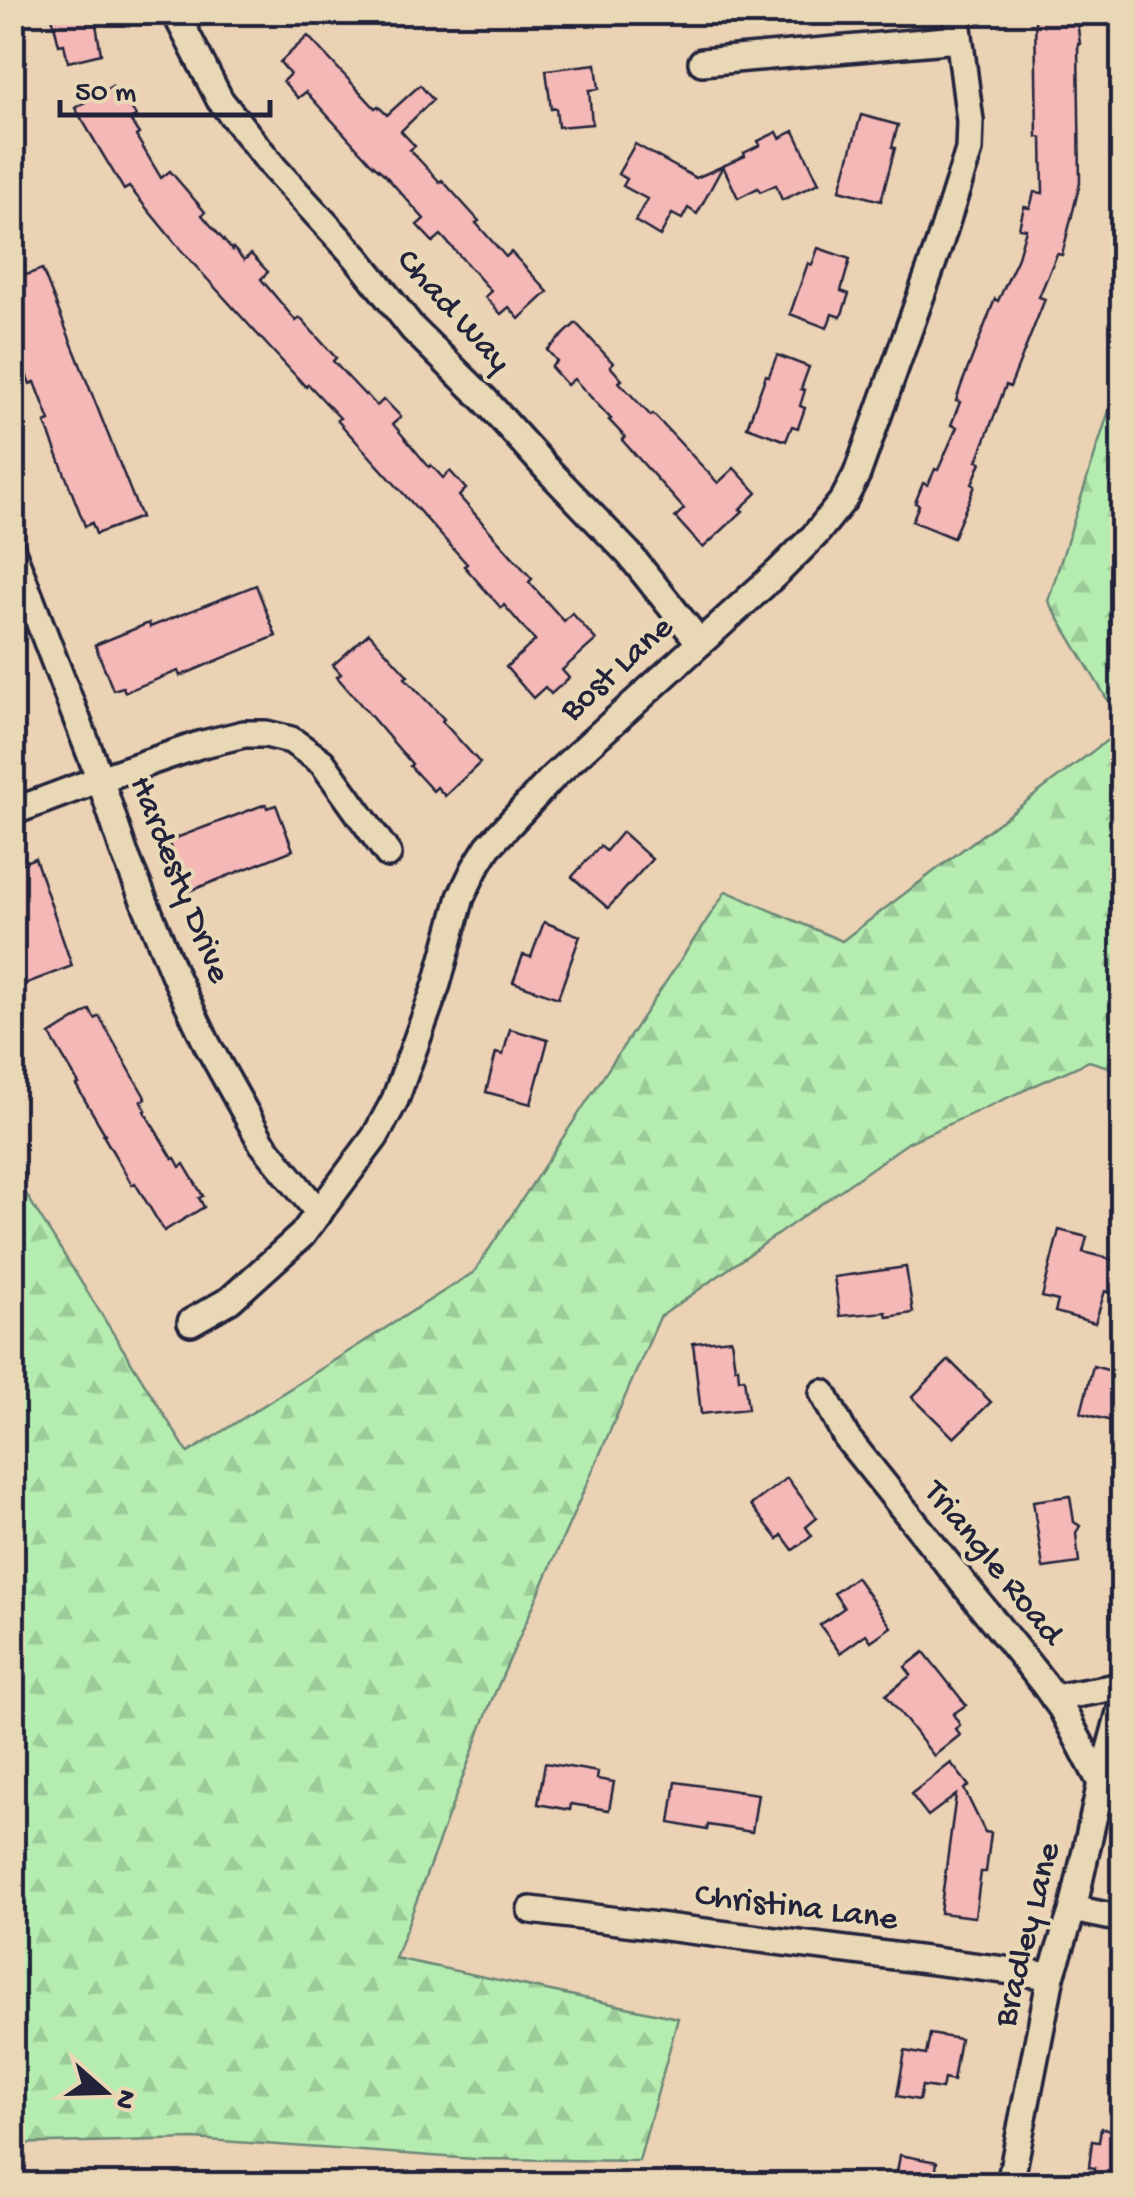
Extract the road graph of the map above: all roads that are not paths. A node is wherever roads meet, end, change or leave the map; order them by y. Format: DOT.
graph roads {
  1 [pos="175,12"];
  2 [pos="956,12"];
  3 [pos="958,39"];
  4 [pos="702,62"];
  5 [pos="12,551"];
  6 [pos="700,643"];
  7 [pos="100,778"];
  8 [pos="12,812"];
  9 [pos="388,854"];
  10 [pos="319,1213"];
  11 [pos="191,1322"];
  12 [pos="823,1392"];
  13 [pos="1122,1686"];
  14 [pos="1054,1698"];
  15 [pos="1122,1705"];
  16 [pos="1101,1783"];
  17 [pos="1074,1909"];
  18 [pos="532,1910"];
  19 [pos="1122,1919"];
  20 [pos="1051,1976"];
  21 [pos="1010,2184"];
  1 -- 6 [label="street, Chad Way"];
  2 -- 3 [label="street, Bost Lane"];
  3 -- 4 [label="street"];
  3 -- 6 [label="street, Bost Lane"];
  5 -- 7 [label="street, Hardesty Drive"];
  6 -- 10 [label="street, Bost Lane"];
  7 -- 8 [label="street"];
  7 -- 9 [label="street"];
  7 -- 10 [label="street, Hardesty Drive"];
  10 -- 11 [label="street, Bost Lane"];
  12 -- 14 [label="street, Triangle Road"];
  13 -- 14 [label="street"];
  14 -- 16 [label="street, Triangle Road"];
  15 -- 16 [label="street, Bradley Lane"];
  16 -- 17 [label="street, Bradley Lane"];
  17 -- 19 [label="street"];
  17 -- 20 [label="street, Bradley Lane"];
  18 -- 20 [label="street, Christina Lane"];
  20 -- 21 [label="street, Bradley Lane"];
}
